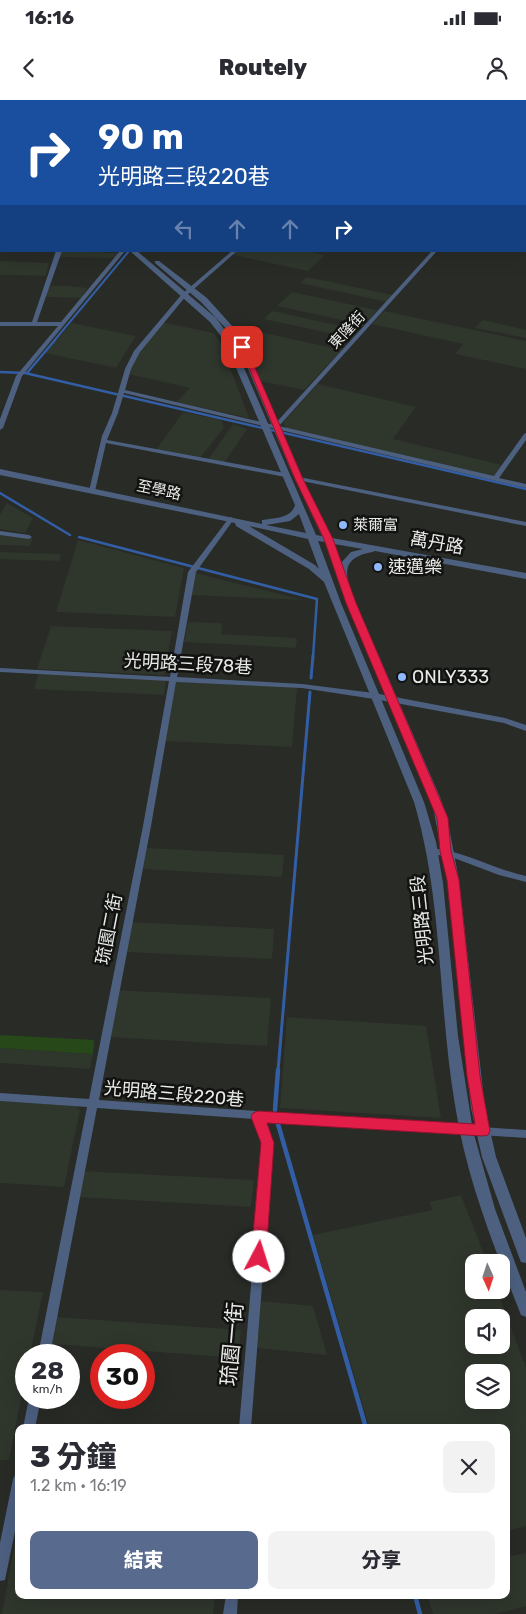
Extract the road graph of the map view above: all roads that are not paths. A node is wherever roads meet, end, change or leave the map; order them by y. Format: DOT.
graph roads {
  1 [pos="59,252"];
  2 [pos="122,252"];
  3 [pos="134,252"];
  4 [pos="146,252"];
  5 [pos="234,252"];
  6 [pos="434,252"];
  7 [pos="187,292"];
  8 [pos="0,324"];
  9 [pos="34,324"];
  10 [pos="63,324"];
  11 [pos="120,391"];
  12 [pos="272,426"];
  13 [pos="0,428"];
  14 [pos="526,435"];
  15 [pos="105,441"];
  16 [pos="0,472"];
  17 [pos="285,475"];
  18 [pos="299,479"];
  19 [pos="495,479"];
  20 [pos="526,486"];
  21 [pos="92,491"];
  22 [pos="299,505"];
  23 [pos="231,519"];
  24 [pos="526,524"];
  25 [pos="0,533"];
  26 [pos="29,537"];
  27 [pos="313,537"];
  28 [pos="328,539"];
  29 [pos="387,550"];
  30 [pos="194,568"];
  31 [pos="526,576"];
  32 [pos="342,579"];
  33 [pos="328,582"];
  34 [pos="0,670"];
  35 [pos="174,678"];
  36 [pos="374,696"];
  37 [pos="392,699"];
  38 [pos="526,728"];
  39 [pos="431,851"];
  40 [pos="445,851"];
  41 [pos="526,879"];
  42 [pos="0,1097"];
  43 [pos="94,1103"];
  44 [pos="258,1117"];
  45 [pos="465,1128"];
  46 [pos="483,1131"];
  47 [pos="526,1134"];
  48 [pos="526,1257"];
  49 [pos="526,1310"];
  50 [pos="46,1344"];
  51 [pos="33,1409"];
  52 [pos="30,1424"];
  53 [pos="245,1424"];
  54 [pos="15,1499"];
  55 [pos="0,1575"];
  56 [pos="232,1599"];
  57 [pos="230,1614"];
  1 -- 9 [label="street"];
  2 -- 10 [label="street"];
  3 -- 7 [label="street"];
  4 -- 7 [label="street"];
  5 -- 7 [label="street"];
  6 -- 12 [label="street, 東隆街"];
  7 -- 11 [label="street"];
  7 -- 12 [label="street"];
  7 -- 12 [label="street"];
  8 -- 9 [label="street"];
  9 -- 10 [label="street"];
  10 -- 13 [label="street"];
  11 -- 12 [label="street"];
  11 -- 15 [label="street"];
  12 -- 17 [label="street, 光明路三段"];
  12 -- 18 [label="street, 光明路三段"];
  12 -- 19 [label="street"];
  14 -- 19 [label="street"];
  15 -- 17 [label="street"];
  15 -- 21 [label="street"];
  16 -- 21 [label="street, 至學路"];
  17 -- 22 [label="street, 光明路三段"];
  18 -- 24 [label="street"];
  18 -- 28 [label="street, 光明路三段"];
  19 -- 20 [label="street"];
  21 -- 23 [label="street, 至學路"];
  22 -- 23 [label="street"];
  22 -- 27 [label="street, 光明路三段"];
  23 -- 27 [label="street, 至學路"];
  23 -- 30 [label="street, 琉園二街"];
  23 -- 33 [label="street"];
  25 -- 26 [label="street"];
  27 -- 28 [label="street, 萬丹路"];
  27 -- 33 [label="street, 光明路三段"];
  28 -- 29 [label="street, 萬丹路"];
  28 -- 32 [label="street, 光明路三段"];
  29 -- 31 [label="street, 萬丹路"];
  29 -- 32 [label="street"];
  30 -- 35 [label="street, 琉園二街"];
  32 -- 37 [label="street, 光明路三段"];
  33 -- 36 [label="street, 光明路三段"];
  34 -- 35 [label="street, 光明路三段78巷"];
  35 -- 36 [label="street, 光明路三段78巷"];
  35 -- 43 [label="street, 琉園二街"];
  36 -- 37 [label="street"];
  36 -- 39 [label="street, 光明路三段"];
  37 -- 38 [label="street"];
  37 -- 40 [label="street, 光明路三段"];
  39 -- 40 [label="street"];
  39 -- 45 [label="street, 光明路三段"];
  40 -- 41 [label="street"];
  40 -- 46 [label="street, 光明路三段"];
  42 -- 43 [label="street, 光明路三段220巷"];
  43 -- 44 [label="street, 光明路三段220巷"];
  43 -- 50 [label="street, 琉園二街"];
  44 -- 45 [label="street, 光明路三段220巷"];
  44 -- 53 [label="street, 琉園一街"];
  45 -- 46 [label="street, 光明路三段220巷"];
  45 -- 49 [label="street, 光明路三段"];
  46 -- 47 [label="street, 光明路三段220巷"];
  46 -- 48 [label="street, 光明路三段"];
  51 -- 52 [label="street"];
  54 -- 55 [label="street"];
  56 -- 57 [label="street"];
}
